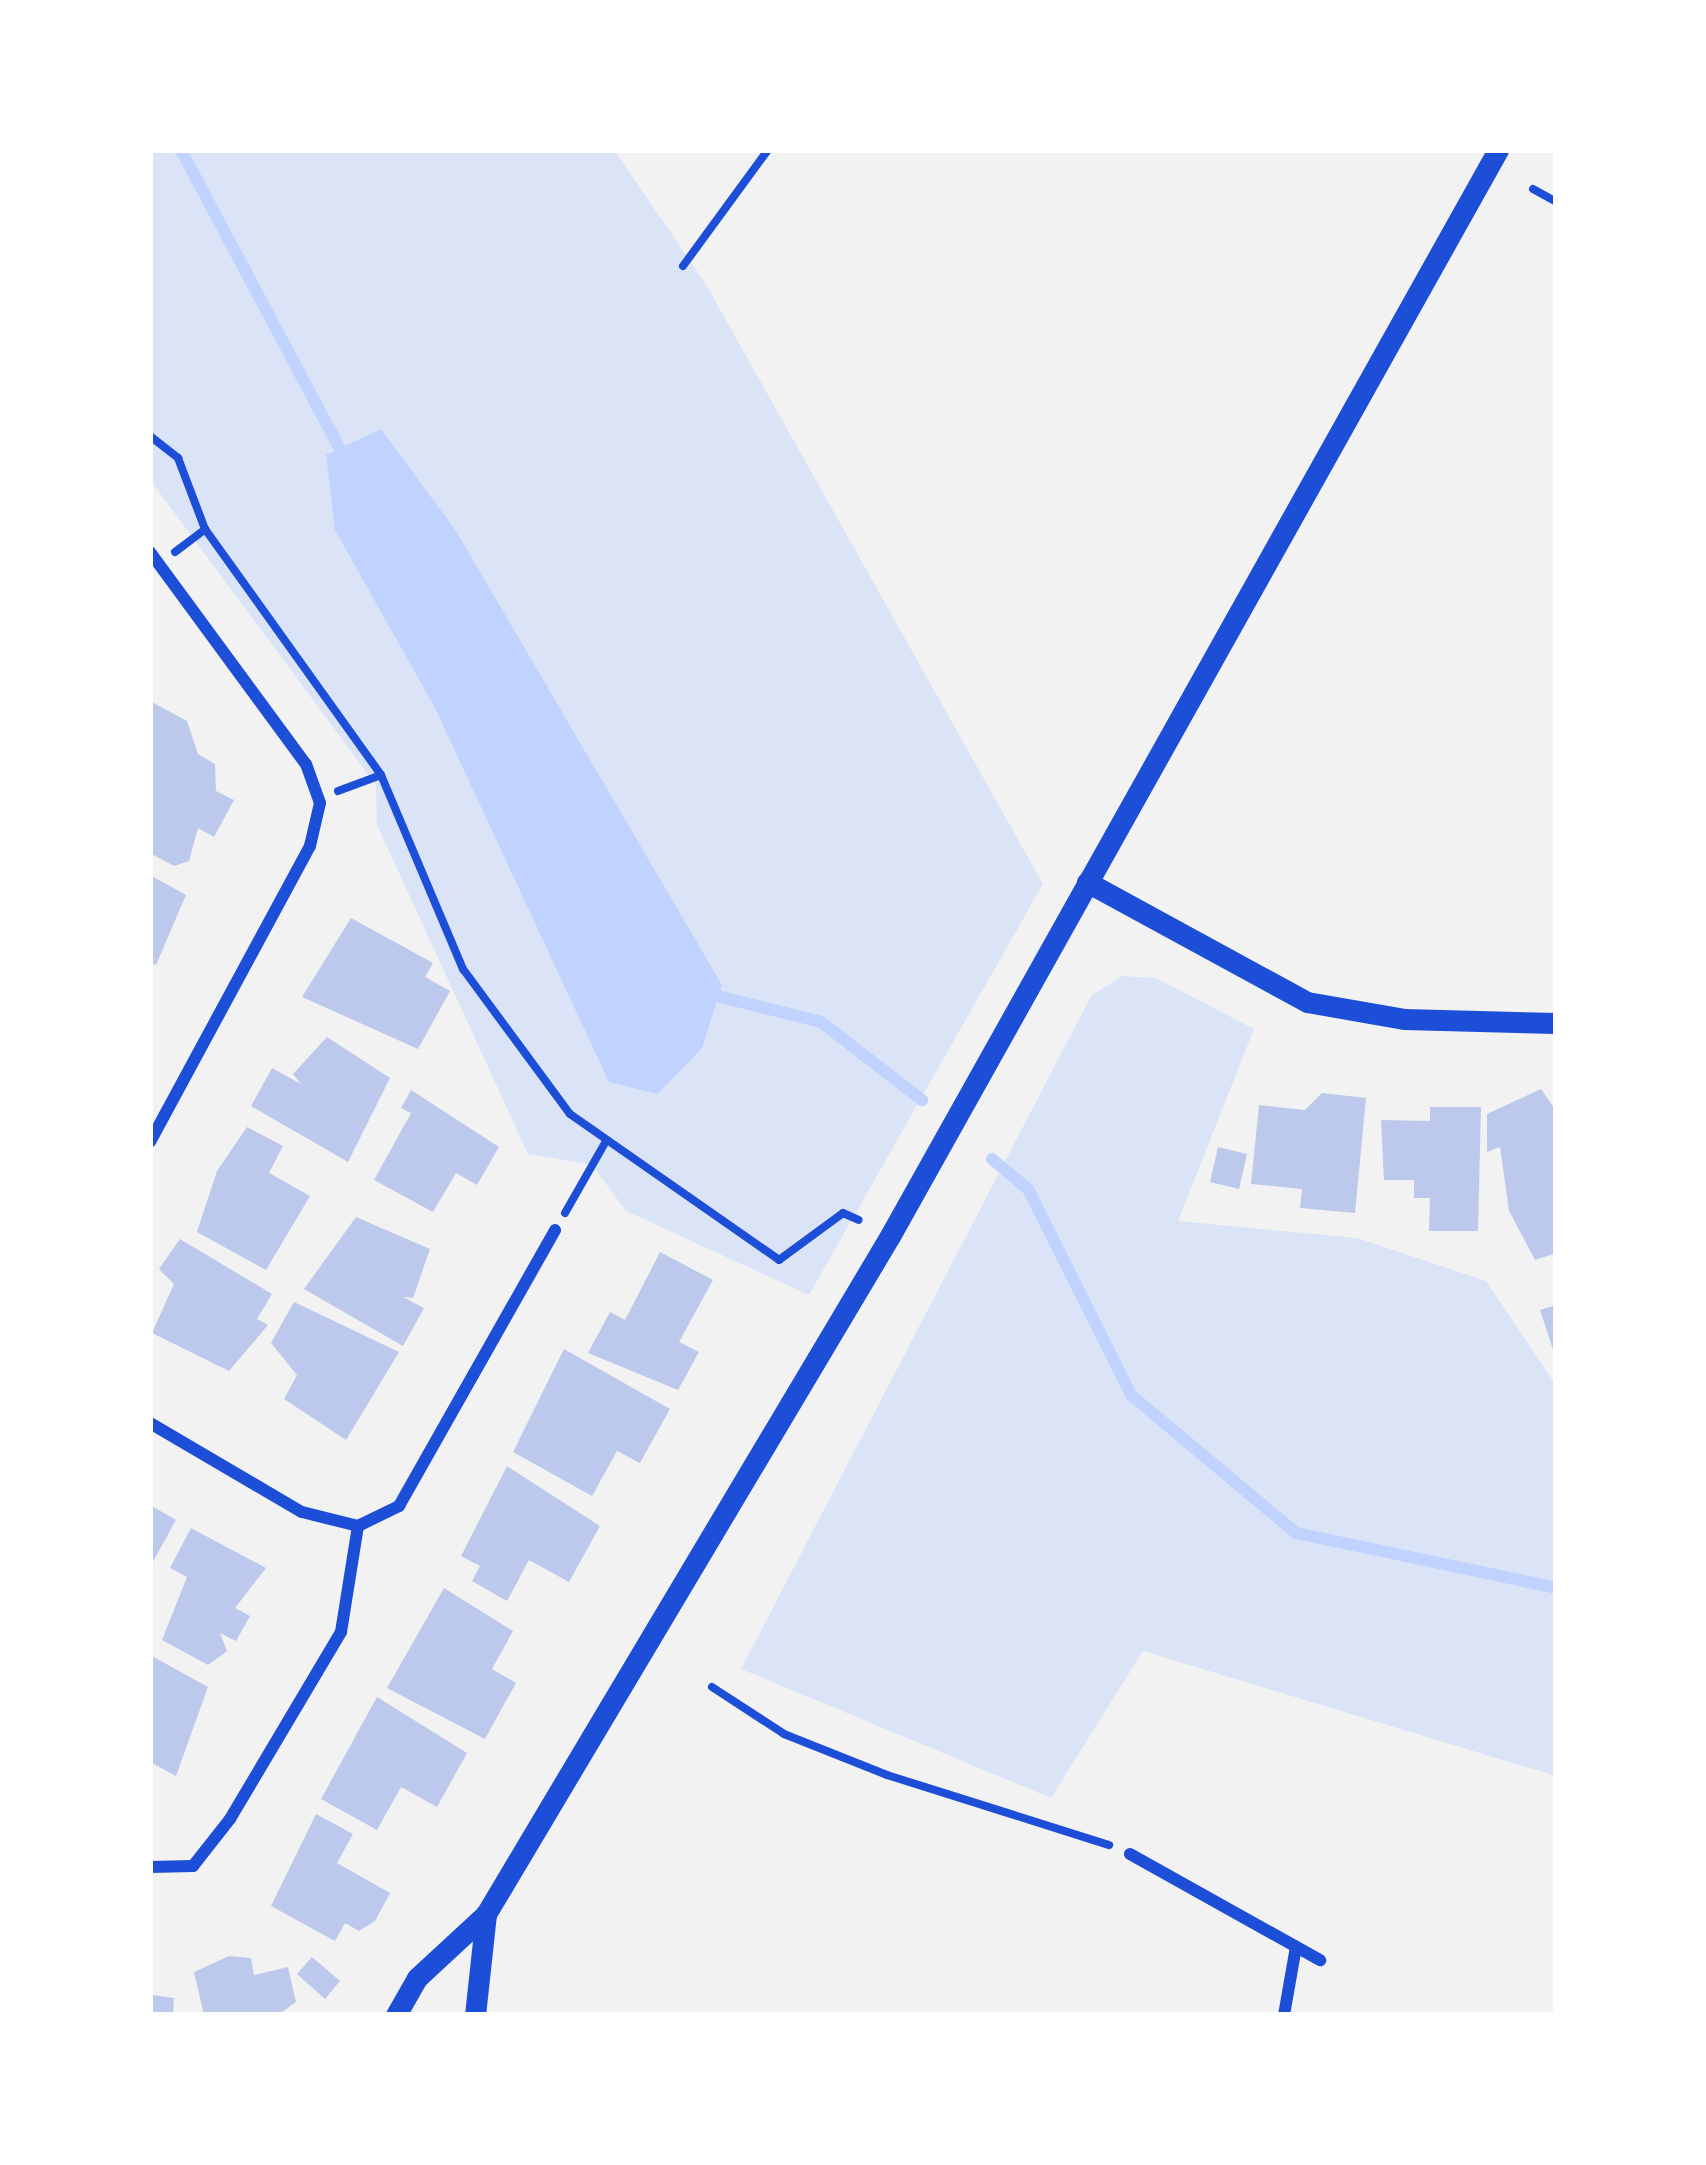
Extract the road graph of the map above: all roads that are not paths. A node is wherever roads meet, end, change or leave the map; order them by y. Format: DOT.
graph roads {
  1 [pos="1498,150"];
  2 [pos="150,552"];
  3 [pos="1087,882"];
  4 [pos="1556,1023"];
  5 [pos="150,1142"];
  6 [pos="555,1230"];
  7 [pos="150,1423"];
  8 [pos="358,1526"];
  9 [pos="1130,1854"];
  10 [pos="150,1867"];
  11 [pos="487,1914"];
  12 [pos="1296,1947"];
  13 [pos="1320,1960"];
  14 [pos="396,2015"];
  15 [pos="475,2015"];
  16 [pos="1284,2015"];
  1 -- 3 [label="street"];
  2 -- 5 [label="street"];
  3 -- 4 [label="street"];
  3 -- 11 [label="street"];
  6 -- 8 [label="street"];
  7 -- 8 [label="street"];
  8 -- 10 [label="street"];
  9 -- 12 [label="street"];
  11 -- 14 [label="street"];
  11 -- 15 [label="street"];
  12 -- 13 [label="street"];
  12 -- 16 [label="street"];
}
